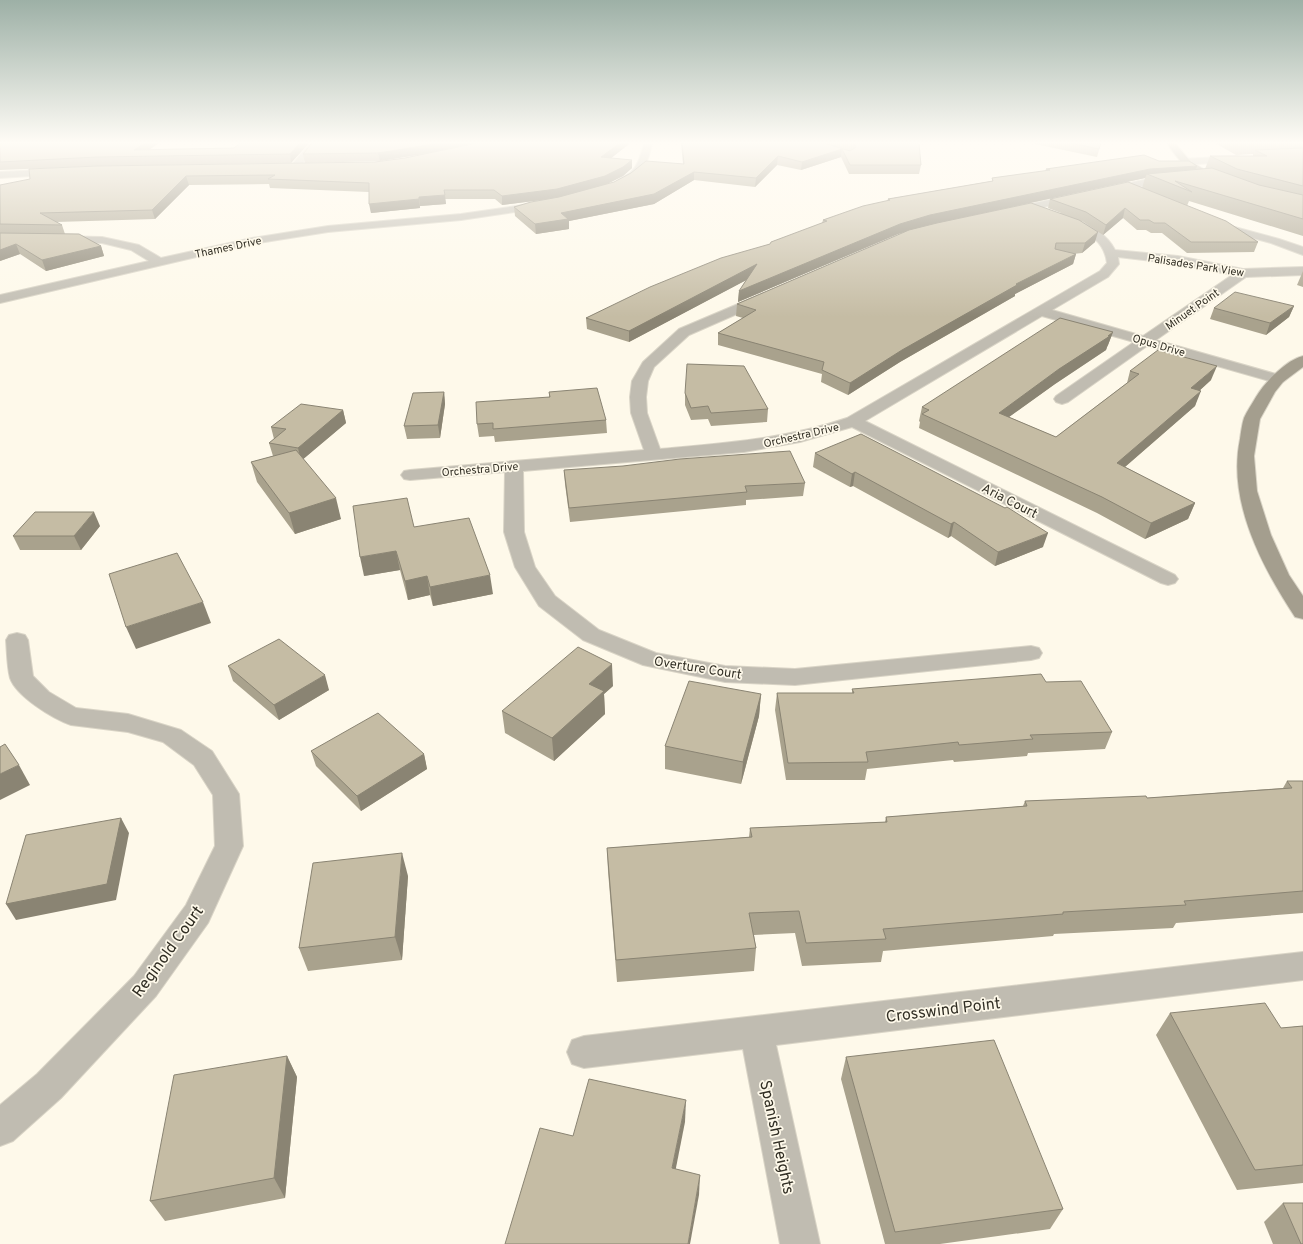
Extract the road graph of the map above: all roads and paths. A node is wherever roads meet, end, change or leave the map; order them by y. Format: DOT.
graph roads {
  1 [pos="1056,201"];
  2 [pos="552,203"];
  3 [pos="1029,207"];
  4 [pos="992,215"];
  5 [pos="1206,221"];
  6 [pos="0,238"];
  7 [pos="1303,251"];
  8 [pos="1112,254"];
  9 [pos="159,262"];
  10 [pos="1303,271"];
  11 [pos="1243,273"];
  12 [pos="772,294"];
  13 [pos="0,299"];
  14 [pos="1040,311"];
  15 [pos="1145,342"];
  16 [pos="1303,360"];
  17 [pos="1278,379"];
  18 [pos="1062,400"];
  19 [pos="853,421"];
  20 [pos="654,455"];
  21 [pos="514,466"];
  22 [pos="410,475"];
  23 [pos="1168,579"];
  24 [pos="1303,612"];
  25 [pos="17,640"];
  26 [pos="1031,653"];
  27 [pos="1303,966"];
  28 [pos="756,1031"];
  29 [pos="584,1052"];
  30 [pos="0,1128"];
  31 [pos="800,1244"];
  1 -- 3 [label="street"];
  2 -- 9 [label="street, Thames Drive"];
  3 -- 4 [label="street"];
  3 -- 8 [label="street"];
  5 -- 7 [label="street"];
  6 -- 9 [label="street"];
  8 -- 11 [label="street, Palisades Park View"];
  8 -- 14 [label="street, Orchestra Drive"];
  9 -- 13 [label="street, Thames Drive"];
  10 -- 11 [label="street, Palisades Park View"];
  11 -- 15 [label="street, Minuet Point"];
  12 -- 20 [label="street"];
  14 -- 15 [label="street, Opus Drive"];
  14 -- 19 [label="street, Orchestra Drive"];
  15 -- 17 [label="street, Opus Drive"];
  15 -- 18 [label="street, Minuet Point"];
  16 -- 17 [label="street"];
  17 -- 24 [label="street"];
  19 -- 20 [label="street, Orchestra Drive"];
  19 -- 23 [label="street, Aria Court"];
  20 -- 21 [label="street, Orchestra Drive"];
  21 -- 22 [label="street, Orchestra Drive"];
  21 -- 26 [label="street, Overture Court"];
  25 -- 30 [label="street, Reginold Court"];
  27 -- 28 [label="street, Crosswind Point"];
  28 -- 29 [label="street, Crosswind Point"];
  28 -- 31 [label="street, Spanish Heights"];
}
